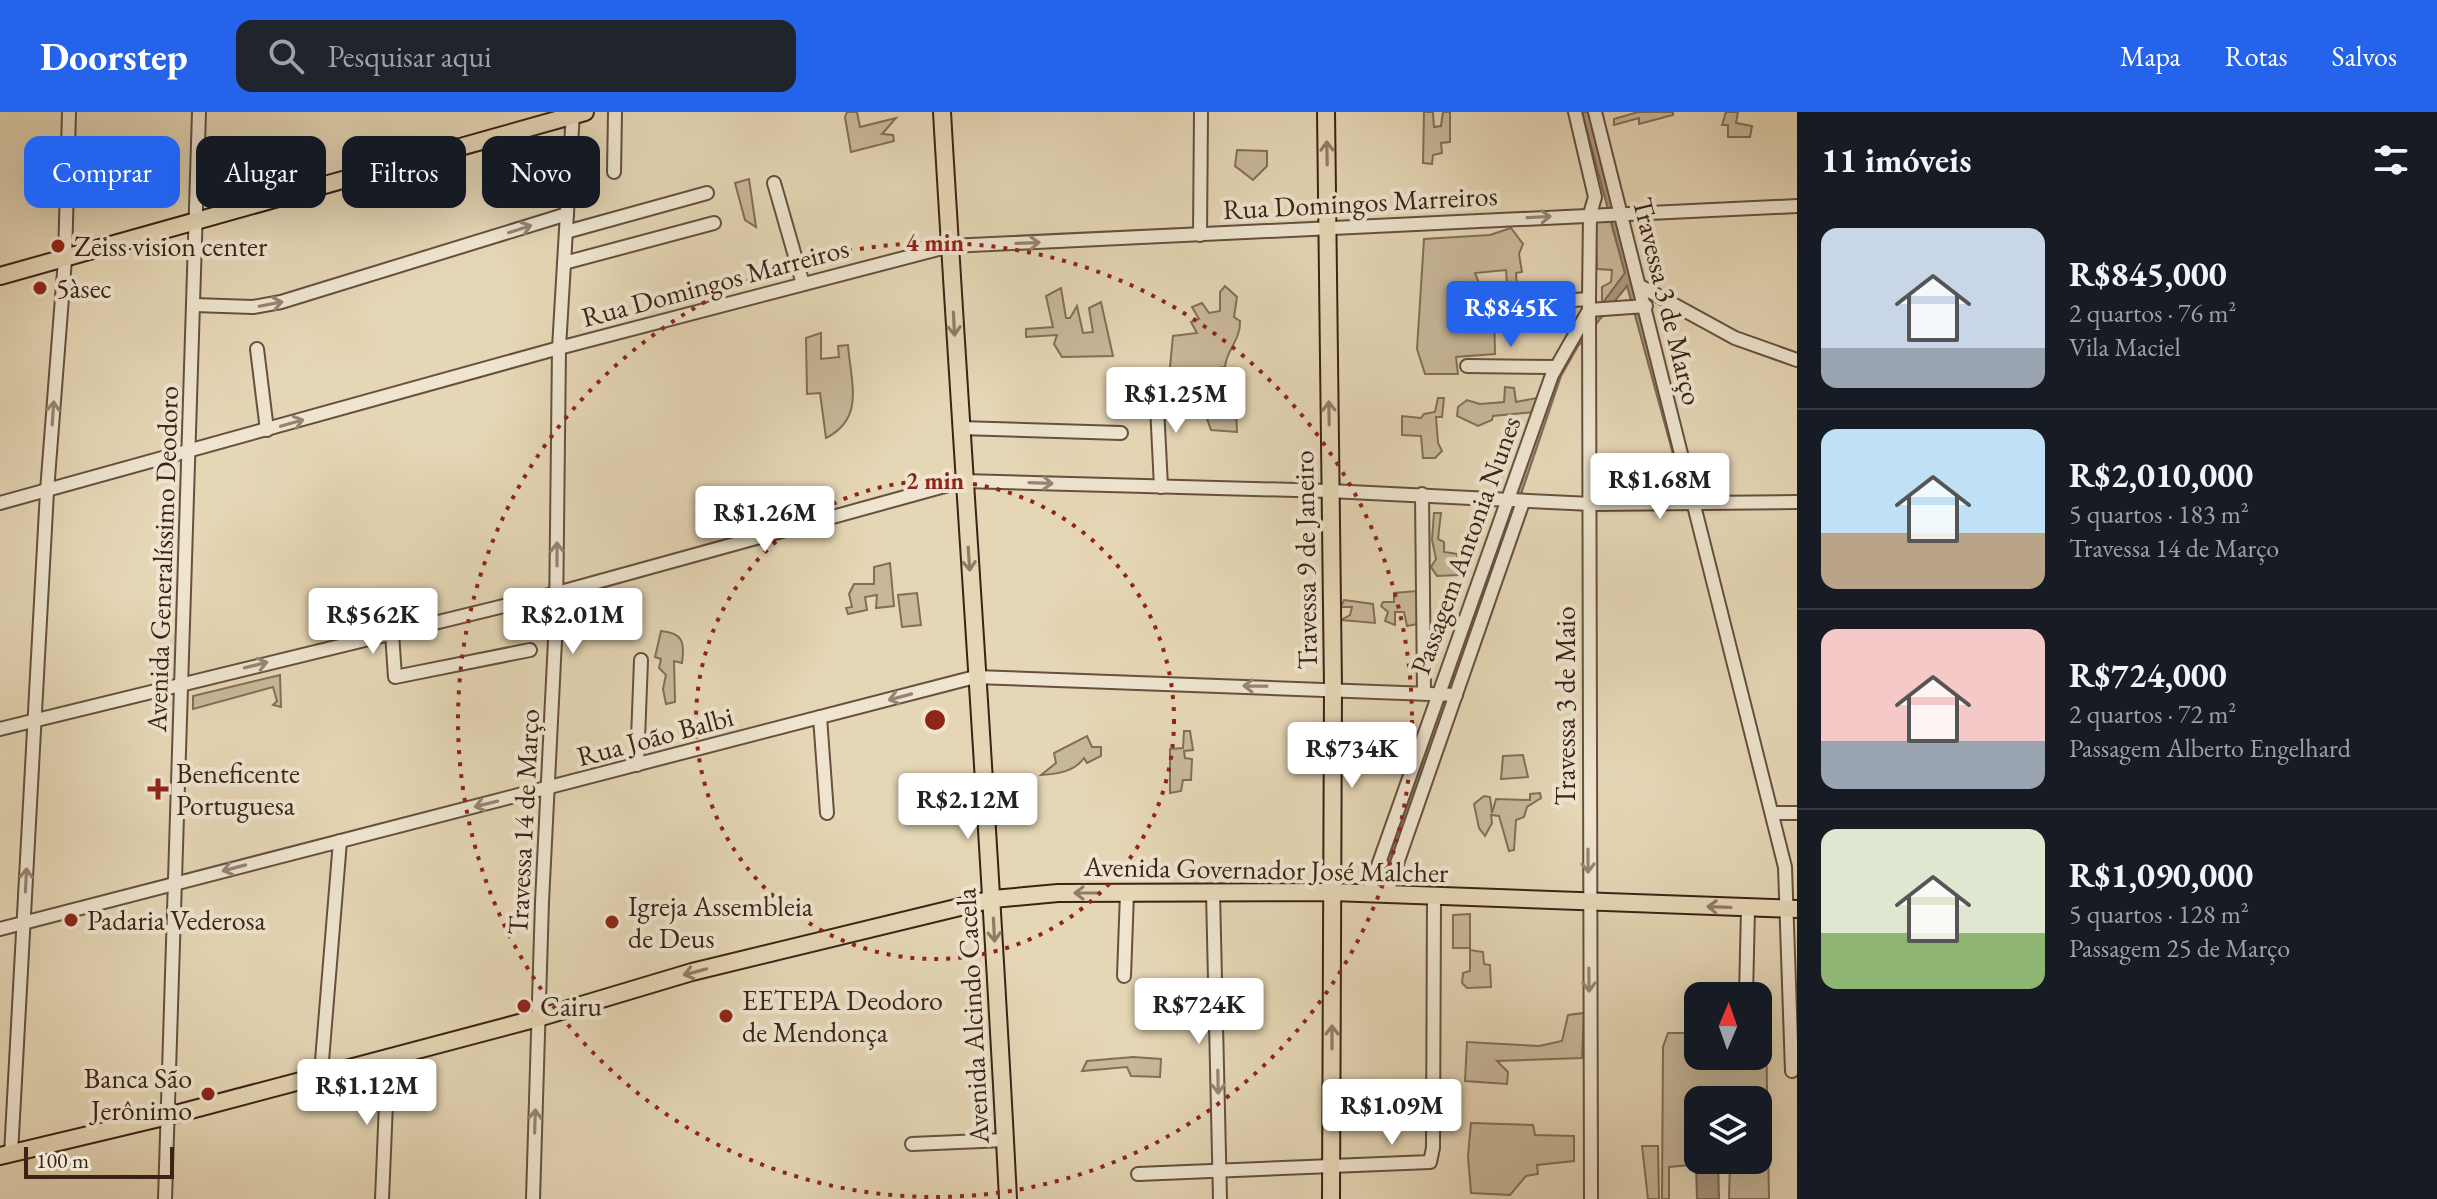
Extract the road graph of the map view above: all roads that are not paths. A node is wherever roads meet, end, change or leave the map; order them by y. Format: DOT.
graph roads {
  1 [pos="69,112"];
  2 [pos="199,112"];
  3 [pos="615,112"];
  4 [pos="942,112"];
  5 [pos="1201,112"];
  6 [pos="1326,112"];
  7 [pos="1575,112"];
  8 [pos="1595,112"];
  9 [pos="577,113"];
  10 [pos="614,172"];
  11 [pos="774,183"];
  12 [pos="707,193"];
  13 [pos="1797,206"];
  14 [pos="567,214"];
  15 [pos="1592,214"];
  16 [pos="1622,214"];
  17 [pos="194,221"];
  18 [pos="714,223"];
  19 [pos="1327,228"];
  20 [pos="566,232"];
  21 [pos="1200,235"];
  22 [pos="950,246"];
  23 [pos="65,259"];
  24 [pos="564,263"];
  25 [pos="0,276"];
  26 [pos="803,284"];
  27 [pos="1640,286"];
  28 [pos="194,305"];
  29 [pos="1483,306"];
  30 [pos="1640,306"];
  31 [pos="1594,309"];
  32 [pos="559,348"];
  33 [pos="257,349"];
  34 [pos="1797,360"];
  35 [pos="1467,366"];
  36 [pos="1556,367"];
  37 [pos="1156,386"];
  38 [pos="960,428"];
  39 [pos="267,430"];
  40 [pos="1121,433"];
  41 [pos="190,452"];
  42 [pos="963,481"];
  43 [pos="1161,487"];
  44 [pos="47,491"];
  45 [pos="1330,491"];
  46 [pos="1422,494"];
  47 [pos="1506,500"];
  48 [pos="1523,502"];
  49 [pos="1693,502"];
  50 [pos="1797,502"];
  51 [pos="0,503"];
  52 [pos="1591,504"];
  53 [pos="557,593"];
  54 [pos="392,633"];
  55 [pos="530,650"];
  56 [pos="641,660"];
  57 [pos="975,677"];
  58 [pos="181,685"];
  59 [pos="1333,688"];
  60 [pos="1443,694"];
  61 [pos="820,717"];
  62 [pos="35,721"];
  63 [pos="0,729"];
  64 [pos="637,765"];
  65 [pos="550,788"];
  66 [pos="827,813"];
  67 [pos="1773,813"];
  68 [pos="1797,813"];
  69 [pos="340,841"];
  70 [pos="176,884"];
  71 [pos="1213,892"];
  72 [pos="1332,892"];
  73 [pos="1127,893"];
  74 [pos="1368,894"];
  75 [pos="1386,895"];
  76 [pos="1434,896"];
  77 [pos="993,899"];
  78 [pos="1588,902"];
  79 [pos="1748,908"];
  80 [pos="1792,909"];
  81 [pos="24,922"];
  82 [pos="0,929"];
  83 [pos="1124,976"];
  84 [pos="1746,982"];
  85 [pos="538,1018"];
  86 [pos="388,1056"];
  87 [pos="1792,1071"];
  88 [pos="321,1073"];
  89 [pos="168,1116"];
  90 [pos="1005,1140"];
  91 [pos="912,1144"];
  92 [pos="6,1155"];
  93 [pos="1331,1167"];
  94 [pos="1220,1172"];
  95 [pos="1138,1174"];
  96 [pos="165,1199"];
  97 [pos="382,1199"];
  98 [pos="533,1199"];
  99 [pos="1008,1199"];
  100 [pos="1220,1199"];
  101 [pos="1331,1199"];
  102 [pos="1591,1199"];
  1 -- 23 [label="street"];
  2 -- 17 [label="street, Avenida Generalíssimo Deodoro"];
  3 -- 10 [label="street"];
  4 -- 22 [label="main road, Avenida Alcindo Cacela"];
  5 -- 21 [label="street"];
  19 -- 6 [label="main road, Travessa 9 de Janeiro, one-way"];
  7 -- 15 [label="street, Travessa 3 de Março"];
  8 -- 16 [label="street, Travessa 3 de Março"];
  9 -- 14 [label="street, Travessa 14 de Março"];
  9 -- 17 [label="main road"];
  11 -- 26 [label="street"];
  12 -- 20 [label="street"];
  13 -- 16 [label="street, Rua Domingos Marreiros"];
  14 -- 20 [label="street, Travessa 14 de Março"];
  28 -- 14 [label="street, one-way"];
  15 -- 16 [label="street, Rua Domingos Marreiros"];
  19 -- 15 [label="street, Rua Domingos Marreiros, one-way"];
  15 -- 31 [label="street, Travessa 3 de Maio"];
  16 -- 27 [label="street, Travessa 3 de Março"];
  17 -- 23 [label="main road"];
  17 -- 28 [label="street, Avenida Generalíssimo Deodoro"];
  18 -- 24 [label="street"];
  19 -- 21 [label="street, Rua Domingos Marreiros"];
  45 -- 19 [label="main road, Travessa 9 de Janeiro, one-way"];
  20 -- 24 [label="street, Travessa 14 de Março"];
  22 -- 21 [label="street, Rua Domingos Marreiros, one-way"];
  22 -- 26 [label="street, Rua Domingos Marreiros"];
  22 -- 38 [label="main road, Avenida Alcindo Cacela, one-way"];
  23 -- 25 [label="main road"];
  44 -- 23 [label="street, one-way"];
  24 -- 32 [label="street, Travessa 14 de Março"];
  26 -- 32 [label="street, Rua Domingos Marreiros"];
  27 -- 30 [label="street, Travessa 3 de Março"];
  27 -- 34 [label="street"];
  28 -- 41 [label="street, Avenida Generalíssimo Deodoro"];
  29 -- 31 [label="street"];
  30 -- 31 [label="street"];
  30 -- 49 [label="street, Travessa 3 de Março"];
  31 -- 36 [label="street, Passagem Antonia Nunes"];
  31 -- 52 [label="street, Travessa 3 de Maio"];
  39 -- 32 [label="street, Rua Domingos Marreiros, one-way"];
  53 -- 32 [label="street, Travessa 14 de Março, one-way"];
  33 -- 39 [label="street"];
  35 -- 36 [label="street"];
  36 -- 47 [label="street, Passagem Antonia Nunes"];
  37 -- 43 [label="street"];
  38 -- 40 [label="street"];
  38 -- 42 [label="main road, Avenida Alcindo Cacela"];
  39 -- 41 [label="street, Rua Domingos Marreiros"];
  41 -- 44 [label="street, Rua Domingos Marreiros"];
  41 -- 58 [label="street, Avenida Generalíssimo Deodoro"];
  42 -- 43 [label="street, one-way"];
  42 -- 53 [label="street"];
  42 -- 57 [label="main road, Avenida Alcindo Cacela, one-way"];
  43 -- 45 [label="street"];
  44 -- 51 [label="street, Rua Domingos Marreiros"];
  44 -- 62 [label="street"];
  45 -- 46 [label="street"];
  45 -- 59 [label="main road, Travessa 9 de Janeiro"];
  46 -- 47 [label="street"];
  46 -- 60 [label="street"];
  47 -- 48 [label="street"];
  47 -- 60 [label="street, Passagem Antonia Nunes"];
  48 -- 52 [label="street"];
  48 -- 60 [label="street"];
  49 -- 50 [label="street"];
  49 -- 52 [label="street"];
  49 -- 67 [label="street, Travessa 3 de Março"];
  52 -- 78 [label="street, Travessa 3 de Maio, one-way"];
  53 -- 54 [label="street"];
  53 -- 65 [label="street, Travessa 14 de Março"];
  54 -- 55 [label="street"];
  58 -- 54 [label="street, one-way"];
  56 -- 64 [label="street"];
  59 -- 57 [label="street, Rua João Balbi, one-way"];
  57 -- 61 [label="street, Rua João Balbi, one-way"];
  57 -- 77 [label="main road, Avenida Alcindo Cacela"];
  58 -- 62 [label="street"];
  58 -- 70 [label="street, Avenida Generalíssimo Deodoro"];
  59 -- 60 [label="street, Rua João Balbi"];
  59 -- 72 [label="main road, Travessa 9 de Janeiro"];
  60 -- 74 [label="street, Passagem Antonia Nunes"];
  60 -- 75 [label="street"];
  61 -- 64 [label="street, Rua João Balbi"];
  61 -- 66 [label="street"];
  62 -- 63 [label="street"];
  81 -- 62 [label="street, one-way"];
  64 -- 65 [label="street, Rua João Balbi"];
  65 -- 69 [label="street, Rua João Balbi, one-way"];
  65 -- 85 [label="street, Travessa 14 de Março"];
  67 -- 68 [label="street"];
  67 -- 80 [label="street, Travessa 3 de Março"];
  69 -- 70 [label="street, Rua João Balbi, one-way"];
  69 -- 88 [label="street"];
  70 -- 81 [label="street, Rua João Balbi"];
  70 -- 89 [label="street, Avenida Generalíssimo Deodoro"];
  71 -- 72 [label="main road, Avenida Governador José Malcher"];
  71 -- 73 [label="main road, Avenida Governador José Malcher"];
  71 -- 94 [label="street, one-way"];
  72 -- 74 [label="main road, Avenida Governador José Malcher"];
  93 -- 72 [label="main road, Travessa 9 de Janeiro, one-way"];
  73 -- 77 [label="main road, Avenida Governador José Malcher, one-way"];
  73 -- 83 [label="street"];
  74 -- 75 [label="main road, Avenida Governador José Malcher"];
  75 -- 76 [label="main road, Avenida Governador José Malcher"];
  76 -- 78 [label="main road, Avenida Governador José Malcher"];
  76 -- 93 [label="street"];
  77 -- 85 [label="main road, Avenida Governador José Malcher, one-way"];
  77 -- 90 [label="main road, Avenida Alcindo Cacela, one-way"];
  79 -- 78 [label="main road, Avenida Governador José Malcher, one-way"];
  78 -- 102 [label="street, Travessa 3 de Maio, one-way"];
  79 -- 80 [label="main road, Avenida Governador José Malcher"];
  79 -- 84 [label="street"];
  80 -- 87 [label="street, Travessa 3 de Março"];
  81 -- 82 [label="street, Rua João Balbi"];
  81 -- 92 [label="street"];
  85 -- 86 [label="main road, Avenida Governador José Malcher"];
  98 -- 85 [label="street, Travessa 14 de Março, one-way"];
  86 -- 88 [label="main road, Avenida Governador José Malcher"];
  86 -- 97 [label="street"];
  88 -- 89 [label="main road, Avenida Governador José Malcher"];
  89 -- 92 [label="main road, Avenida Governador José Malcher"];
  89 -- 96 [label="street, Avenida Generalíssimo Deodoro"];
  90 -- 91 [label="street"];
  90 -- 99 [label="main road, Avenida Alcindo Cacela"];
  93 -- 94 [label="street"];
  93 -- 101 [label="main road, Travessa 9 de Janeiro"];
  94 -- 95 [label="street"];
  94 -- 100 [label="street"];
}
